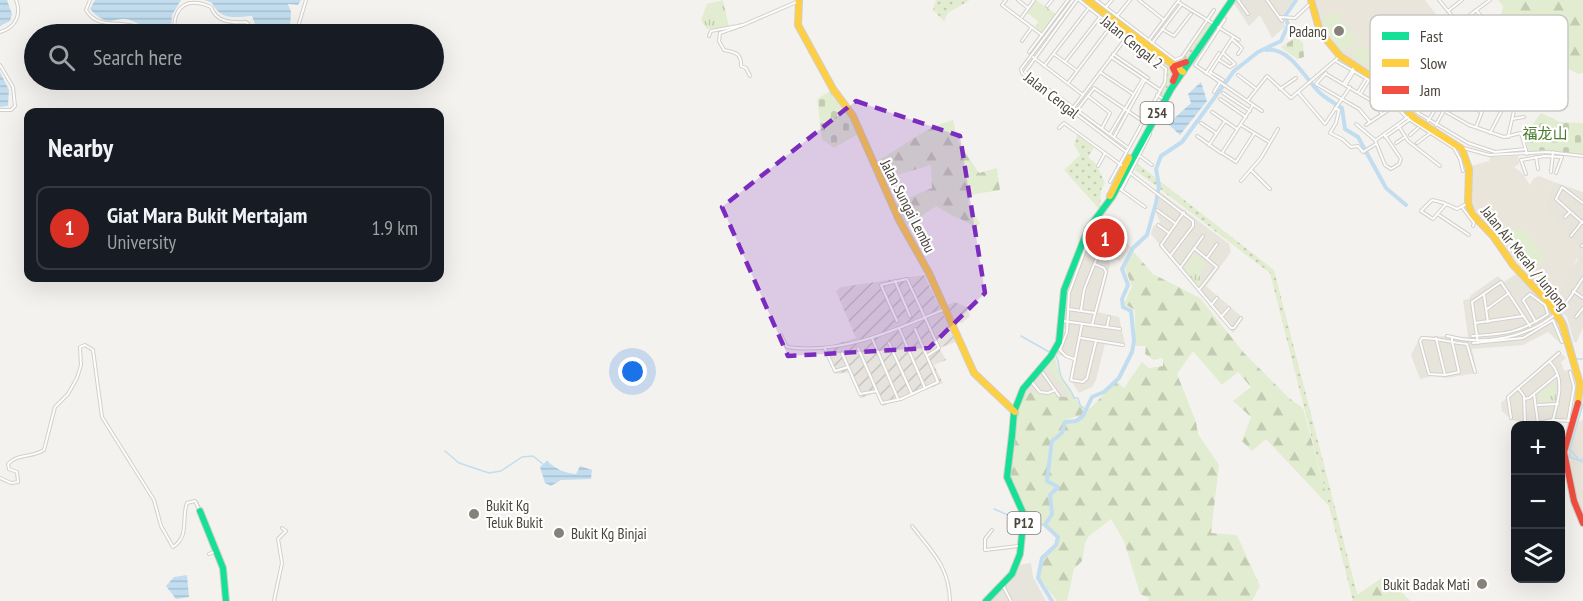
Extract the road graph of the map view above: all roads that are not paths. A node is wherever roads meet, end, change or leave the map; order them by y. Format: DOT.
graph roads {
  1 [pos="16,0"];
  2 [pos="90,0"];
  3 [pos="306,0"];
  4 [pos="1006,0"];
  5 [pos="1018,0"];
  6 [pos="1034,0"];
  7 [pos="1052,0"];
  8 [pos="1068,0"];
  9 [pos="1077,0"];
  10 [pos="1087,0"];
  11 [pos="1096,0"];
  12 [pos="1112,0"];
  13 [pos="1130,0"];
  14 [pos="1139,0"];
  15 [pos="1230,0"];
  16 [pos="1238,0"];
  17 [pos="1267,0"];
  18 [pos="1439,0"];
  19 [pos="1461,0"];
  20 [pos="1490,0"];
  21 [pos="796,1"];
  22 [pos="1312,1"];
  23 [pos="1180,2"];
  24 [pos="1047,6"];
  25 [pos="1028,8"];
  26 [pos="1089,8"];
  27 [pos="1106,8"];
  28 [pos="1214,10"];
  29 [pos="1476,10"];
  30 [pos="1448,11"];
  31 [pos="1191,14"];
  32 [pos="1248,14"];
  33 [pos="1451,15"];
  34 [pos="1470,15"];
  35 [pos="1480,15"];
  36 [pos="1100,16"];
  37 [pos="1117,16"];
  38 [pos="1021,18"];
  39 [pos="1225,19"];
  40 [pos="1164,20"];
  41 [pos="106,24"];
  42 [pos="176,24"];
  43 [pos="248,24"];
  44 [pos="299,24"];
  45 [pos="1213,24"];
  46 [pos="743,25"];
  47 [pos="1111,26"];
  48 [pos="1032,27"];
  49 [pos="1162,29"];
  50 [pos="0,32"];
  51 [pos="1042,35"];
  52 [pos="709,36"];
  53 [pos="1127,38"];
  54 [pos="1233,38"];
  55 [pos="1239,40"];
  56 [pos="1022,41"];
  57 [pos="1148,43"];
  58 [pos="1221,53"];
  59 [pos="1054,54"];
  60 [pos="1238,54"];
  61 [pos="1031,55"];
  62 [pos="1112,55"];
  63 [pos="1338,59"];
  64 [pos="1159,60"];
  65 [pos="1218,60"];
  66 [pos="1065,62"];
  67 [pos="0,65"];
  68 [pos="1044,66"];
  69 [pos="1353,69"];
  70 [pos="1179,70"];
  71 [pos="1077,71"];
  72 [pos="1100,72"];
  73 [pos="1208,73"];
  74 [pos="1325,73"];
  75 [pos="1238,75"];
  76 [pos="1370,75"];
  77 [pos="750,76"];
  78 [pos="1296,78"];
  79 [pos="1146,79"];
  80 [pos="1368,79"];
  81 [pos="1222,82"];
  82 [pos="1068,83"];
  83 [pos="1345,83"];
  84 [pos="1350,87"];
  85 [pos="1255,88"];
  86 [pos="1160,90"];
  87 [pos="1280,90"];
  88 [pos="1214,92"];
  89 [pos="1298,92"];
  90 [pos="1359,92"];
  91 [pos="1223,93"];
  92 [pos="1133,94"];
  93 [pos="1083,95"];
  94 [pos="1088,95"];
  95 [pos="1160,96"];
  96 [pos="1220,99"];
  97 [pos="1248,100"];
  98 [pos="1343,100"];
  99 [pos="1370,100"];
  100 [pos="1253,105"];
  101 [pos="1336,106"];
  102 [pos="1073,108"];
  103 [pos="1126,109"];
  104 [pos="0,110"];
  105 [pos="1077,110"];
  106 [pos="1250,111"];
  107 [pos="1262,111"];
  108 [pos="1380,111"];
  109 [pos="1387,111"];
  110 [pos="1406,111"];
  111 [pos="1407,111"];
  112 [pos="1412,111"];
  113 [pos="1434,111"];
  114 [pos="1501,111"];
  115 [pos="1514,111"];
  116 [pos="1212,112"];
  117 [pos="1443,112"];
  118 [pos="1481,112"];
  119 [pos="1418,113"];
  120 [pos="1382,114"];
  121 [pos="1410,115"];
  122 [pos="1246,117"];
  123 [pos="1524,117"];
  124 [pos="1512,119"];
  125 [pos="1225,121"];
  126 [pos="1428,121"];
  127 [pos="1144,122"];
  128 [pos="1370,122"];
  129 [pos="1201,123"];
  130 [pos="1356,124"];
  131 [pos="1240,125"];
  132 [pos="1366,125"];
  133 [pos="1436,125"];
  134 [pos="1398,126"];
  135 [pos="1059,128"];
  136 [pos="1102,128"];
  137 [pos="1418,128"];
  138 [pos="1476,128"];
  139 [pos="1238,129"];
  140 [pos="1278,129"];
  141 [pos="1217,133"];
  142 [pos="1490,133"];
  143 [pos="1110,134"];
  144 [pos="1254,134"];
  145 [pos="1429,134"];
  146 [pos="1150,135"];
  147 [pos="1384,135"];
  148 [pos="1410,135"];
  149 [pos="1197,136"];
  150 [pos="1508,136"];
  151 [pos="1114,137"];
  152 [pos="1406,137"];
  153 [pos="1376,142"];
  154 [pos="1269,143"];
  155 [pos="1396,143"];
  156 [pos="1417,143"];
  157 [pos="1209,145"];
  158 [pos="1457,146"];
  159 [pos="1126,149"];
  160 [pos="1526,149"];
  161 [pos="1105,153"];
  162 [pos="1222,153"];
  163 [pos="1528,153"];
  164 [pos="1137,154"];
  165 [pos="1553,154"];
  166 [pos="1583,156"];
  167 [pos="1536,157"];
  168 [pos="1530,158"];
  169 [pos="1152,165"];
  170 [pos="1098,166"];
  171 [pos="1440,166"];
  172 [pos="1126,167"];
  173 [pos="1538,169"];
  174 [pos="1252,171"];
  175 [pos="1463,171"];
  176 [pos="1551,172"];
  177 [pos="1556,173"];
  178 [pos="1526,174"];
  179 [pos="1241,181"];
  180 [pos="1110,182"];
  181 [pos="1120,188"];
  182 [pos="1270,189"];
  183 [pos="1583,203"];
  184 [pos="1446,204"];
  185 [pos="1465,205"];
  186 [pos="1145,207"];
  187 [pos="1157,210"];
  188 [pos="1102,212"];
  189 [pos="1184,212"];
  190 [pos="1570,212"];
  191 [pos="1439,214"];
  192 [pos="1565,217"];
  193 [pos="1583,222"];
  194 [pos="1176,224"];
  195 [pos="1158,225"];
  196 [pos="1473,226"];
  197 [pos="1169,233"];
  198 [pos="1469,235"];
  199 [pos="1203,236"];
  200 [pos="1571,236"];
  201 [pos="1217,244"];
  202 [pos="1086,247"];
  203 [pos="1194,248"];
  204 [pos="1099,252"];
  205 [pos="1170,256"];
  206 [pos="1207,258"];
  207 [pos="1095,264"];
  208 [pos="1180,268"];
  209 [pos="1583,278"];
  210 [pos="895,281"];
  211 [pos="1199,290"];
  212 [pos="1573,291"];
  213 [pos="1509,293"];
  214 [pos="1484,294"];
  215 [pos="1217,298"];
  216 [pos="1583,298"];
  217 [pos="1211,305"];
  218 [pos="1229,308"];
  219 [pos="1583,308"];
  220 [pos="945,309"];
  221 [pos="1068,309"];
  222 [pos="1487,309"];
  223 [pos="1081,310"];
  224 [pos="1556,313"];
  225 [pos="1096,314"];
  226 [pos="910,316"];
  227 [pos="1523,316"];
  228 [pos="926,317"];
  229 [pos="1109,317"];
  230 [pos="1221,317"];
  231 [pos="1576,317"];
  232 [pos="1240,318"];
  233 [pos="897,321"];
  234 [pos="1065,322"];
  235 [pos="1488,322"];
  236 [pos="1536,322"];
  237 [pos="1475,323"];
  238 [pos="1082,324"];
  239 [pos="1092,326"];
  240 [pos="1107,327"];
  241 [pos="899,328"];
  242 [pos="1533,328"];
  243 [pos="915,329"];
  244 [pos="1120,329"];
  245 [pos="781,335"];
  246 [pos="1447,336"];
  247 [pos="1472,336"];
  248 [pos="872,338"];
  249 [pos="1082,338"];
  250 [pos="1436,338"];
  251 [pos="1452,339"];
  252 [pos="1096,340"];
  253 [pos="1477,340"];
  254 [pos="889,342"];
  255 [pos="1562,342"];
  256 [pos="1473,343"];
  257 [pos="1123,345"];
  258 [pos="825,348"];
  259 [pos="858,348"];
  260 [pos="842,353"];
  261 [pos="1559,353"];
  262 [pos="927,356"];
  263 [pos="1074,359"];
  264 [pos="1550,362"];
  265 [pos="849,367"];
  266 [pos="1475,372"];
  267 [pos="1570,372"];
  268 [pos="1043,373"];
  269 [pos="1445,375"];
  270 [pos="1557,375"];
  271 [pos="1028,383"];
  272 [pos="925,388"];
  273 [pos="1518,388"];
  274 [pos="1055,390"];
  275 [pos="877,391"];
  276 [pos="912,394"];
  277 [pos="1534,394"];
  278 [pos="1059,396"];
  279 [pos="1524,399"];
  280 [pos="898,400"];
  281 [pos="1558,404"];
  282 [pos="1538,405"];
  283 [pos="1013,409"];
  284 [pos="1511,418"];
  285 [pos="1553,420"];
  286 [pos="1525,421"];
  287 [pos="1571,421"];
  288 [pos="0,478"];
  289 [pos="200,511"];
  290 [pos="1583,524"];
  291 [pos="912,526"];
  292 [pos="282,528"];
  293 [pos="992,530"];
  294 [pos="1022,546"];
  295 [pos="1002,585"];
  296 [pos="226,601"];
  297 [pos="274,601"];
  298 [pos="950,601"];
  299 [pos="986,601"];
  300 [pos="1011,601"];
  1 -- 50 [label="street"];
  2 -- 41 [label="street"];
  3 -- 44 [label="street"];
  4 -- 38 [label="street"];
  5 -- 25 [label="street"];
  6 -- 25 [label="street"];
  7 -- 24 [label="street"];
  8 -- 51 [label="street"];
  9 -- 26 [label="street, Jalan Cengal 2"];
  9 -- 61 [label="street, Jalan Cengal"];
  10 -- 57 [label="main road"];
  11 -- 27 [label="street"];
  12 -- 27 [label="street"];
  13 -- 37 [label="street"];
  14 -- 40 [label="street"];
  15 -- 45 [label="main road, 254"];
  16 -- 32 [label="street"];
  17 -- 22 [label="street"];
  18 -- 30 [label="street"];
  19 -- 30 [label="street"];
  20 -- 29 [label="street"];
  21 -- 46 [label="street"];
  21 -- 220 [label="main road, Jalan Sungai Lembu"];
  22 -- 63 [label="main road"];
  23 -- 40 [label="street"];
  23 -- 45 [label="street"];
  23 -- 49 [label="street"];
  25 -- 38 [label="street"];
  26 -- 36 [label="street, Jalan Cengal 2"];
  26 -- 59 [label="street"];
  27 -- 37 [label="street"];
  28 -- 45 [label="street"];
  29 -- 34 [label="street"];
  29 -- 35 [label="street"];
  30 -- 33 [label="street"];
  31 -- 49 [label="street"];
  36 -- 47 [label="street, Jalan Cengal 2"];
  36 -- 66 [label="street"];
  37 -- 57 [label="street"];
  38 -- 48 [label="street"];
  39 -- 45 [label="street"];
  40 -- 57 [label="street"];
  42 -- 43 [label="street"];
  45 -- 54 [label="street"];
  45 -- 57 [label="street"];
  45 -- 70 [label="main road, 254"];
  45 -- 70 [label="main road, 254"];
  45 -- 73 [label="street"];
  46 -- 52 [label="street"];
  46 -- 77 [label="street"];
  47 -- 53 [label="street, Jalan Cengal 2"];
  47 -- 71 [label="street"];
  48 -- 51 [label="street"];
  48 -- 56 [label="street"];
  49 -- 57 [label="street"];
  51 -- 61 [label="street"];
  53 -- 62 [label="street"];
  53 -- 64 [label="street, Jalan Cengal 2"];
  54 -- 55 [label="street"];
  54 -- 58 [label="street"];
  54 -- 60 [label="street"];
  57 -- 64 [label="main road"];
  58 -- 65 [label="street"];
  58 -- 65 [label="street"];
  58 -- 73 [label="street"];
  59 -- 66 [label="street"];
  59 -- 68 [label="street"];
  61 -- 68 [label="street"];
  61 -- 102 [label="street"];
  61 -- 159 [label="street, Jalan Cengal"];
  62 -- 72 [label="street"];
  62 -- 79 [label="street"];
  63 -- 69 [label="main road"];
  63 -- 74 [label="street"];
  64 -- 70 [label="main road"];
  64 -- 86 [label="street, Jalan Cengal 2"];
  65 -- 73 [label="street"];
  66 -- 71 [label="street"];
  67 -- 104 [label="street"];
  68 -- 82 [label="street"];
  69 -- 76 [label="main road"];
  69 -- 80 [label="street"];
  69 -- 83 [label="street"];
  70 -- 95 [label="main road, 254"];
  70 -- 164 [label="main road, 254"];
  71 -- 82 [label="street"];
  72 -- 92 [label="street"];
  72 -- 93 [label="street"];
  73 -- 81 [label="street"];
  74 -- 83 [label="street"];
  74 -- 89 [label="street"];
  74 -- 98 [label="street"];
  75 -- 85 [label="street"];
  78 -- 87 [label="street"];
  79 -- 86 [label="street"];
  79 -- 92 [label="street"];
  79 -- 103 [label="street"];
  80 -- 90 [label="street"];
  81 -- 88 [label="street"];
  81 -- 97 [label="street"];
  82 -- 93 [label="street"];
  83 -- 84 [label="street"];
  84 -- 90 [label="street"];
  84 -- 98 [label="street"];
  85 -- 87 [label="street"];
  85 -- 97 [label="street"];
  86 -- 95 [label="street"];
  87 -- 89 [label="street"];
  89 -- 101 [label="street"];
  90 -- 99 [label="street"];
  91 -- 106 [label="street"];
  92 -- 103 [label="street"];
  93 -- 102 [label="street"];
  94 -- 103 [label="street"];
  94 -- 105 [label="street"];
  94 -- 136 [label="street"];
  95 -- 127 [label="main road, 254"];
  96 -- 122 [label="street"];
  97 -- 100 [label="street"];
  98 -- 101 [label="street"];
  98 -- 128 [label="street"];
  100 -- 106 [label="street"];
  100 -- 107 [label="street"];
  101 -- 153 [label="street"];
  102 -- 105 [label="street"];
  103 -- 127 [label="street"];
  103 -- 143 [label="street"];
  103 -- 151 [label="street"];
  105 -- 136 [label="street"];
  106 -- 122 [label="street"];
  108 -- 120 [label="street"];
  109 -- 120 [label="street"];
  110 -- 121 [label="main road"];
  111 -- 121 [label="street"];
  112 -- 121 [label="street"];
  113 -- 126 [label="street"];
  114 -- 142 [label="street"];
  115 -- 124 [label="street"];
  116 -- 125 [label="street"];
  117 -- 133 [label="street"];
  117 -- 138 [label="street"];
  118 -- 138 [label="street"];
  119 -- 121 [label="street"];
  119 -- 126 [label="street"];
  120 -- 128 [label="street"];
  121 -- 134 [label="street"];
  121 -- 137 [label="street"];
  121 -- 158 [label="main road"];
  122 -- 131 [label="street"];
  123 -- 124 [label="street"];
  124 -- 150 [label="street"];
  125 -- 139 [label="street"];
  125 -- 141 [label="street"];
  126 -- 133 [label="street"];
  127 -- 159 [label="street"];
  127 -- 172 [label="main road, 254"];
  128 -- 132 [label="street"];
  129 -- 141 [label="street"];
  130 -- 153 [label="street"];
  131 -- 139 [label="street"];
  131 -- 144 [label="street"];
  133 -- 160 [label="street"];
  134 -- 147 [label="street"];
  134 -- 152 [label="street"];
  135 -- 161 [label="street"];
  136 -- 143 [label="street"];
  137 -- 145 [label="street"];
  137 -- 148 [label="street"];
  138 -- 142 [label="street"];
  139 -- 162 [label="street"];
  140 -- 154 [label="street"];
  141 -- 157 [label="street"];
  142 -- 150 [label="street"];
  143 -- 151 [label="street"];
  144 -- 154 [label="street"];
  144 -- 162 [label="street"];
  145 -- 156 [label="street"];
  145 -- 158 [label="street"];
  146 -- 164 [label="street"];
  147 -- 153 [label="street"];
  147 -- 153 [label="street"];
  149 -- 157 [label="street"];
  150 -- 160 [label="street"];
  151 -- 159 [label="street"];
  152 -- 155 [label="street"];
  152 -- 171 [label="street"];
  154 -- 174 [label="street"];
  157 -- 162 [label="street"];
  158 -- 163 [label="street"];
  158 -- 175 [label="street"];
  158 -- 185 [label="main road, Jalan Air Merah / Junjong"];
  159 -- 172 [label="street"];
  160 -- 163 [label="street"];
  161 -- 170 [label="street"];
  161 -- 172 [label="street"];
  163 -- 165 [label="street"];
  163 -- 168 [label="street"];
  164 -- 169 [label="street"];
  164 -- 172 [label="main road, 254"];
  165 -- 166 [label="street"];
  165 -- 167 [label="street"];
  165 -- 176 [label="street"];
  165 -- 177 [label="street"];
  167 -- 168 [label="street"];
  167 -- 173 [label="street"];
  168 -- 178 [label="street"];
  172 -- 180 [label="street"];
  172 -- 181 [label="main road, 254"];
  172 -- 188 [label="main road, 254"];
  172 -- 189 [label="street"];
  174 -- 179 [label="street"];
  174 -- 182 [label="street"];
  181 -- 186 [label="street"];
  181 -- 188 [label="main road, 254"];
  183 -- 190 [label="street"];
  184 -- 185 [label="street"];
  184 -- 191 [label="street"];
  184 -- 191 [label="street"];
  185 -- 196 [label="street"];
  185 -- 224 [label="main road, Jalan Air Merah / Junjong"];
  187 -- 194 [label="street"];
  188 -- 234 [label="main road, P12"];
  189 -- 194 [label="street"];
  189 -- 205 [label="street"];
  190 -- 192 [label="street"];
  190 -- 193 [label="street"];
  191 -- 198 [label="street"];
  193 -- 200 [label="street"];
  194 -- 197 [label="street"];
  195 -- 197 [label="street"];
  197 -- 205 [label="street"];
  199 -- 203 [label="street"];
  201 -- 206 [label="street"];
  202 -- 221 [label="street"];
  203 -- 206 [label="street"];
  203 -- 208 [label="street"];
  204 -- 207 [label="street"];
  205 -- 208 [label="street"];
  206 -- 211 [label="street"];
  207 -- 223 [label="street"];
  207 -- 225 [label="street"];
  208 -- 211 [label="street"];
  209 -- 212 [label="street"];
  210 -- 226 [label="street"];
  210 -- 228 [label="street"];
  210 -- 233 [label="street"];
  211 -- 217 [label="street"];
  212 -- 216 [label="street"];
  212 -- 224 [label="street"];
  213 -- 214 [label="street"];
  213 -- 222 [label="street"];
  213 -- 227 [label="street"];
  214 -- 222 [label="street"];
  214 -- 237 [label="street"];
  215 -- 217 [label="street"];
  217 -- 230 [label="street"];
  218 -- 230 [label="street"];
  219 -- 231 [label="street"];
  220 -- 228 [label="street"];
  220 -- 283 [label="main road, Jalan Sungai Lembu"];
  221 -- 223 [label="street"];
  221 -- 234 [label="street"];
  222 -- 235 [label="street"];
  223 -- 225 [label="street"];
  224 -- 242 [label="street"];
  224 -- 287 [label="main road, Jalan Air Merah / Junjong"];
  225 -- 239 [label="street"];
  227 -- 235 [label="street"];
  227 -- 242 [label="street"];
  228 -- 241 [label="street"];
  228 -- 262 [label="street"];
  229 -- 240 [label="street"];
  230 -- 232 [label="street"];
  234 -- 238 [label="street"];
  234 -- 263 [label="street"];
  234 -- 271 [label="main road, P12"];
  235 -- 237 [label="street"];
  236 -- 236 [label="street"];
  236 -- 242 [label="street"];
  237 -- 253 [label="street"];
  238 -- 239 [label="street"];
  238 -- 249 [label="street"];
  239 -- 240 [label="street"];
  240 -- 244 [label="street"];
  241 -- 248 [label="street"];
  241 -- 272 [label="street"];
  242 -- 253 [label="street"];
  242 -- 253 [label="street"];
  242 -- 255 [label="street"];
  243 -- 262 [label="street"];
  245 -- 258 [label="street"];
  246 -- 251 [label="street"];
  247 -- 253 [label="street"];
  248 -- 258 [label="street"];
  248 -- 280 [label="street"];
  249 -- 252 [label="street"];
  249 -- 263 [label="street"];
  250 -- 251 [label="street"];
  250 -- 269 [label="street"];
  250 -- 269 [label="street"];
  251 -- 253 [label="street"];
  251 -- 266 [label="street"];
  251 -- 269 [label="street"];
  252 -- 257 [label="street"];
  252 -- 263 [label="street"];
  253 -- 256 [label="street"];
  254 -- 276 [label="street"];
  258 -- 265 [label="street"];
  259 -- 275 [label="street"];
  260 -- 265 [label="street"];
  261 -- 264 [label="street"];
  262 -- 272 [label="street"];
  264 -- 270 [label="street"];
  264 -- 273 [label="street"];
  265 -- 275 [label="street"];
  267 -- 287 [label="street"];
  268 -- 274 [label="street"];
  270 -- 277 [label="street"];
  270 -- 281 [label="street"];
  271 -- 274 [label="street"];
  271 -- 283 [label="main road, P12"];
  272 -- 276 [label="street"];
  273 -- 279 [label="street"];
  273 -- 284 [label="street"];
  274 -- 278 [label="street"];
  275 -- 280 [label="street"];
  276 -- 280 [label="street"];
  277 -- 279 [label="street"];
  277 -- 282 [label="street"];
  279 -- 286 [label="street"];
  281 -- 282 [label="street"];
  281 -- 285 [label="street"];
  282 -- 285 [label="street"];
  283 -- 294 [label="main road, P12"];
  285 -- 287 [label="street"];
  287 -- 290 [label="main road, Jalan Air Merah / Junjong"];
  288 -- 289 [label="street"];
  289 -- 296 [label="main road"];
  291 -- 298 [label="street"];
  292 -- 297 [label="street"];
  293 -- 294 [label="street"];
  294 -- 295 [label="main road, P12"];
  295 -- 299 [label="main road, P12"];
  295 -- 300 [label="street"];
}
